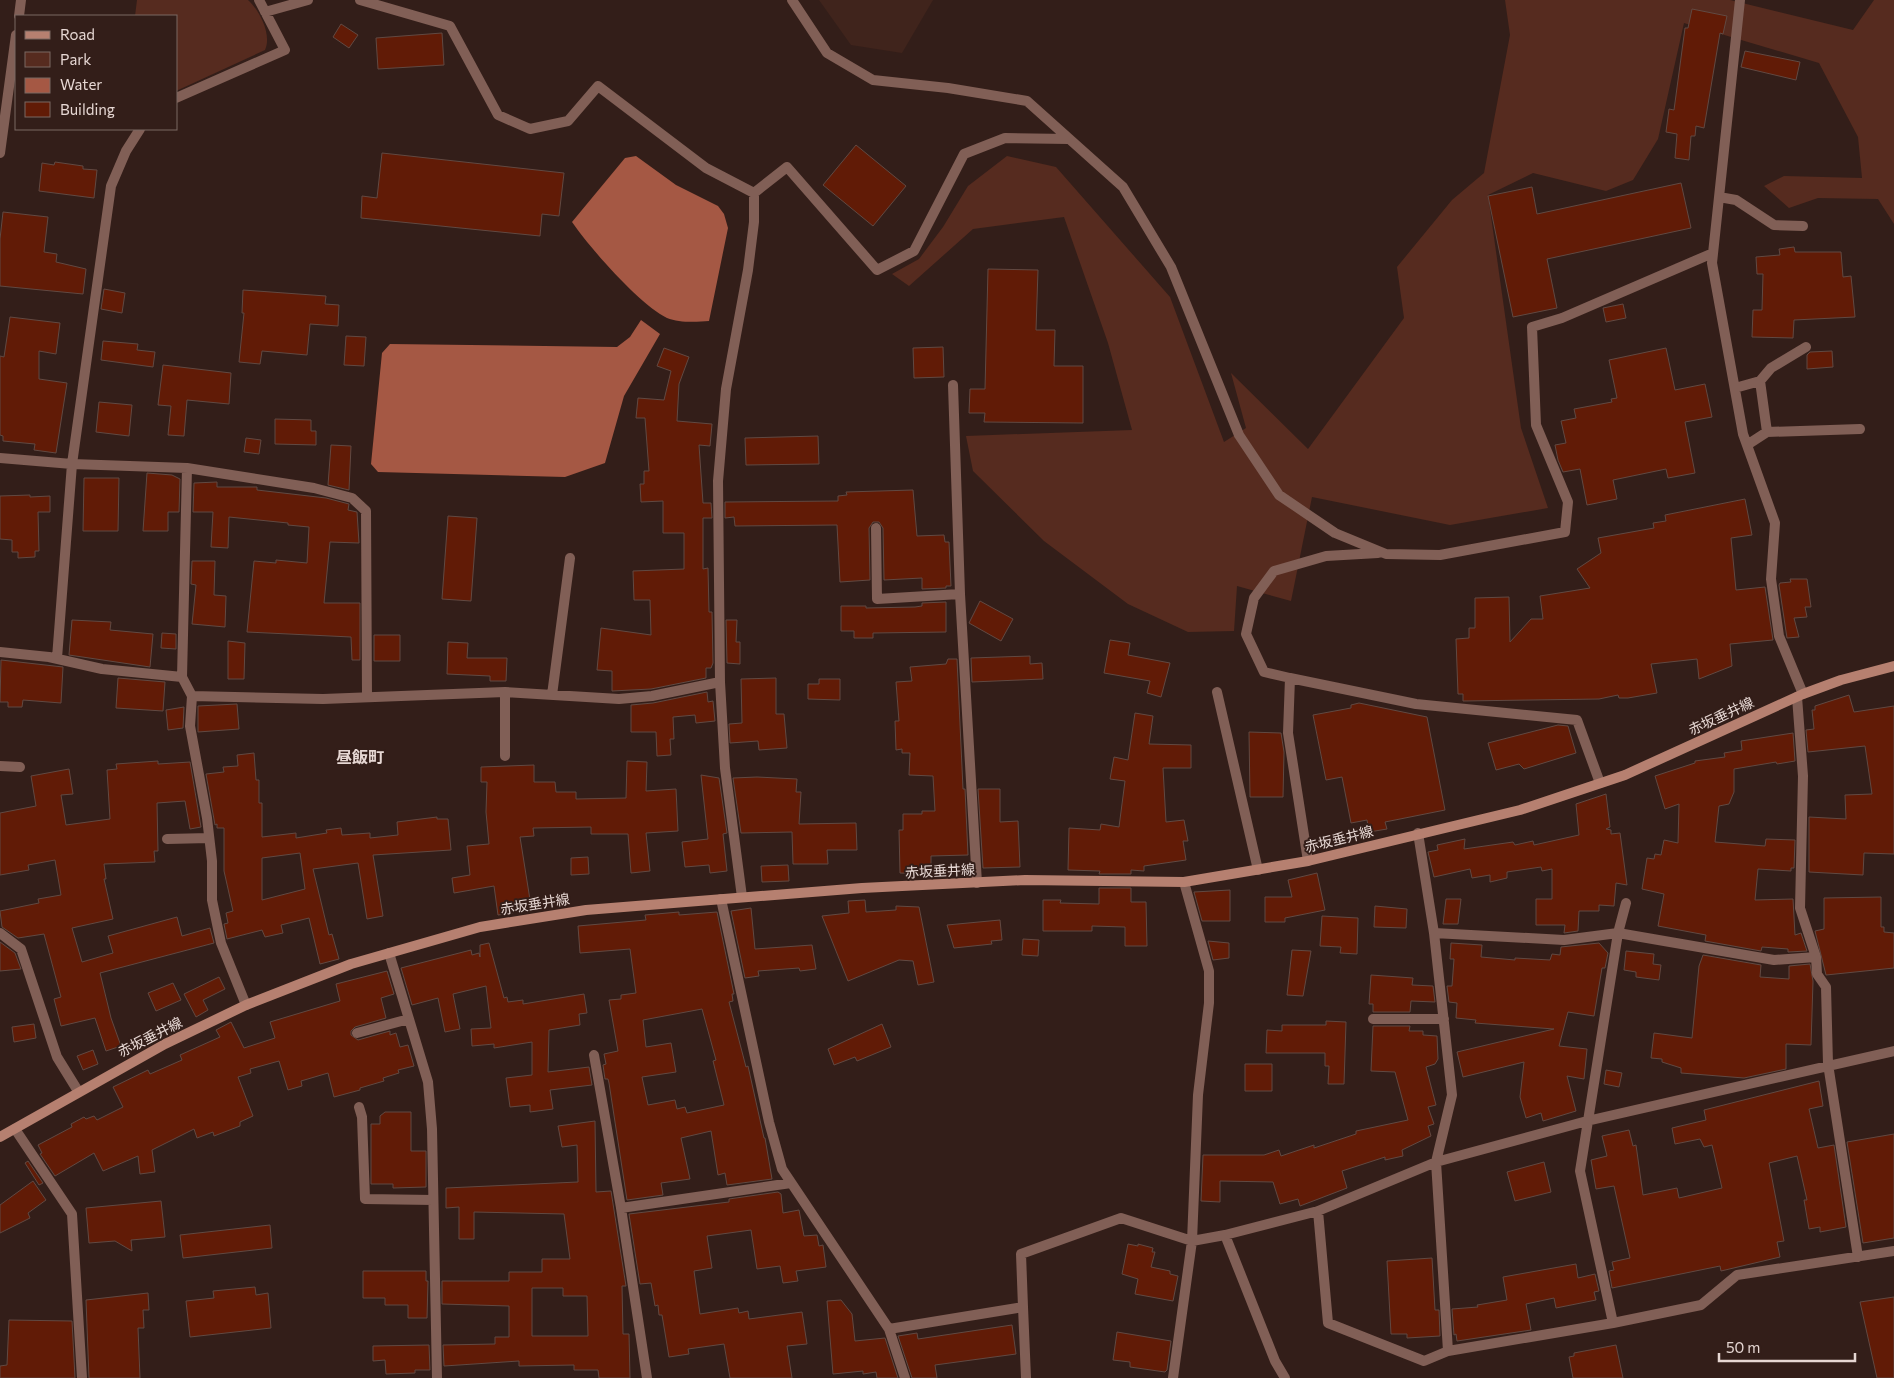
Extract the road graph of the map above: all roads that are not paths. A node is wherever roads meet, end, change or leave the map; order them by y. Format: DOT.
graph roads {
  1 [pos="21,0"];
  2 [pos="259,0"];
  3 [pos="308,0"];
  4 [pos="360,0"];
  5 [pos="792,0"];
  6 [pos="1740,0"];
  7 [pos="265,12"];
  8 [pos="18,15"];
  9 [pos="15,42"];
  10 [pos="8,92"];
  11 [pos="178,97"];
  12 [pos="139,130"];
  13 [pos="1069,139"];
  14 [pos="0,153"];
  15 [pos="754,193"];
  16 [pos="1719,197"];
  17 [pos="1803,226"];
  18 [pos="1713,253"];
  19 [pos="1806,347"];
  20 [pos="1760,381"];
  21 [pos="953,385"];
  22 [pos="1734,388"];
  23 [pos="1860,429"];
  24 [pos="1766,432"];
  25 [pos="1747,445"];
  26 [pos="0,458"];
  27 [pos="72,464"];
  28 [pos="187,468"];
  29 [pos="876,528"];
  30 [pos="1381,552"];
  31 [pos="570,558"];
  32 [pos="960,594"];
  33 [pos="0,652"];
  34 [pos="58,658"];
  35 [pos="1894,666"];
  36 [pos="182,678"];
  37 [pos="1290,678"];
  38 [pos="720,682"];
  39 [pos="505,692"];
  40 [pos="1217,692"];
  41 [pos="552,695"];
  42 [pos="1800,695"];
  43 [pos="192,696"];
  44 [pos="366,697"];
  45 [pos="505,756"];
  46 [pos="0,766"];
  47 [pos="20,766"];
  48 [pos="1600,783"];
  49 [pos="1418,834"];
  50 [pos="209,838"];
  51 [pos="167,839"];
  52 [pos="1308,861"];
  53 [pos="1258,870"];
  54 [pos="977,882"];
  55 [pos="1184,882"];
  56 [pos="742,897"];
  57 [pos="721,899"];
  58 [pos="1626,902"];
  59 [pos="1434,932"];
  60 [pos="0,933"];
  61 [pos="1618,933"];
  62 [pos="389,952"];
  63 [pos="1816,957"];
  64 [pos="246,1005"];
  65 [pos="409,1019"];
  66 [pos="1373,1019"];
  67 [pos="1444,1019"];
  68 [pos="357,1033"];
  69 [pos="1894,1051"];
  70 [pos="594,1055"];
  71 [pos="1828,1064"];
  72 [pos="78,1091"];
  73 [pos="359,1107"];
  74 [pos="1587,1121"];
  75 [pos="15,1128"];
  76 [pos="0,1137"];
  77 [pos="1436,1162"];
  78 [pos="791,1183"];
  79 [pos="433,1200"];
  80 [pos="621,1208"];
  81 [pos="1318,1211"];
  82 [pos="1225,1236"];
  83 [pos="1192,1241"];
  84 [pos="1894,1251"];
  85 [pos="1858,1257"];
  86 [pos="1023,1307"];
  87 [pos="1613,1323"];
  88 [pos="889,1329"];
  89 [pos="1448,1351"];
  90 [pos="82,1378"];
  91 [pos="437,1378"];
  92 [pos="647,1378"];
  93 [pos="905,1378"];
  94 [pos="1026,1378"];
  95 [pos="1172,1378"];
  96 [pos="1285,1378"];
  1 -- 8 [label="street"];
  2 -- 7 [label="street"];
  3 -- 7 [label="street"];
  4 -- 15 [label="street"];
  5 -- 13 [label="street"];
  6 -- 16 [label="street"];
  7 -- 11 [label="street"];
  9 -- 10 [label="street"];
  10 -- 14 [label="street"];
  12 -- 27 [label="street"];
  13 -- 15 [label="street"];
  13 -- 30 [label="street"];
  15 -- 38 [label="street"];
  16 -- 17 [label="street"];
  16 -- 18 [label="street"];
  18 -- 22 [label="street"];
  18 -- 30 [label="street"];
  19 -- 20 [label="street"];
  20 -- 22 [label="street"];
  20 -- 24 [label="street"];
  21 -- 32 [label="street"];
  22 -- 25 [label="street"];
  23 -- 24 [label="street"];
  24 -- 25 [label="street"];
  25 -- 42 [label="street"];
  26 -- 27 [label="street"];
  27 -- 28 [label="street"];
  27 -- 34 [label="street"];
  28 -- 36 [label="street"];
  28 -- 44 [label="street"];
  29 -- 32 [label="street"];
  30 -- 37 [label="street"];
  31 -- 41 [label="street"];
  32 -- 54 [label="street"];
  33 -- 34 [label="street"];
  34 -- 36 [label="street"];
  35 -- 42 [label="main road, 赤坂垂井線"];
  36 -- 43 [label="street"];
  37 -- 48 [label="street"];
  37 -- 52 [label="street"];
  38 -- 41 [label="street"];
  38 -- 56 [label="street"];
  39 -- 41 [label="street"];
  39 -- 44 [label="street"];
  39 -- 45 [label="street"];
  40 -- 53 [label="street"];
  42 -- 48 [label="main road, 赤坂垂井線"];
  42 -- 63 [label="street"];
  43 -- 44 [label="street"];
  43 -- 50 [label="street"];
  46 -- 47 [label="street"];
  48 -- 49 [label="main road, 赤坂垂井線"];
  49 -- 52 [label="main road, 赤坂垂井線"];
  49 -- 59 [label="street"];
  50 -- 51 [label="street"];
  50 -- 64 [label="street"];
  52 -- 53 [label="main road, 赤坂垂井線"];
  53 -- 55 [label="main road, 赤坂垂井線"];
  54 -- 55 [label="main road, 赤坂垂井線"];
  54 -- 56 [label="main road, 赤坂垂井線"];
  55 -- 83 [label="street"];
  56 -- 57 [label="main road, 赤坂垂井線"];
  57 -- 62 [label="main road, 赤坂垂井線"];
  57 -- 78 [label="street"];
  58 -- 61 [label="street"];
  59 -- 61 [label="street"];
  59 -- 67 [label="street"];
  60 -- 72 [label="street"];
  61 -- 63 [label="street"];
  61 -- 74 [label="street"];
  62 -- 64 [label="main road, 赤坂垂井線"];
  62 -- 65 [label="street"];
  63 -- 71 [label="street"];
  64 -- 72 [label="main road, 赤坂垂井線"];
  65 -- 68 [label="street"];
  65 -- 79 [label="street"];
  66 -- 67 [label="street"];
  67 -- 77 [label="street"];
  69 -- 71 [label="street"];
  70 -- 80 [label="street"];
  71 -- 74 [label="street"];
  71 -- 85 [label="street"];
  72 -- 75 [label="main road, 赤坂垂井線"];
  73 -- 79 [label="street"];
  74 -- 77 [label="street"];
  74 -- 87 [label="street"];
  75 -- 76 [label="main road, 赤坂垂井線"];
  75 -- 90 [label="street"];
  77 -- 81 [label="street"];
  77 -- 89 [label="street"];
  78 -- 80 [label="street"];
  78 -- 88 [label="street"];
  79 -- 91 [label="street"];
  80 -- 92 [label="street"];
  81 -- 82 [label="street"];
  81 -- 89 [label="street"];
  82 -- 83 [label="street"];
  82 -- 96 [label="street"];
  83 -- 86 [label="street"];
  83 -- 95 [label="street"];
  84 -- 85 [label="street"];
  85 -- 87 [label="street"];
  86 -- 88 [label="street"];
  86 -- 94 [label="street"];
  87 -- 89 [label="street"];
  88 -- 93 [label="street"];
}
